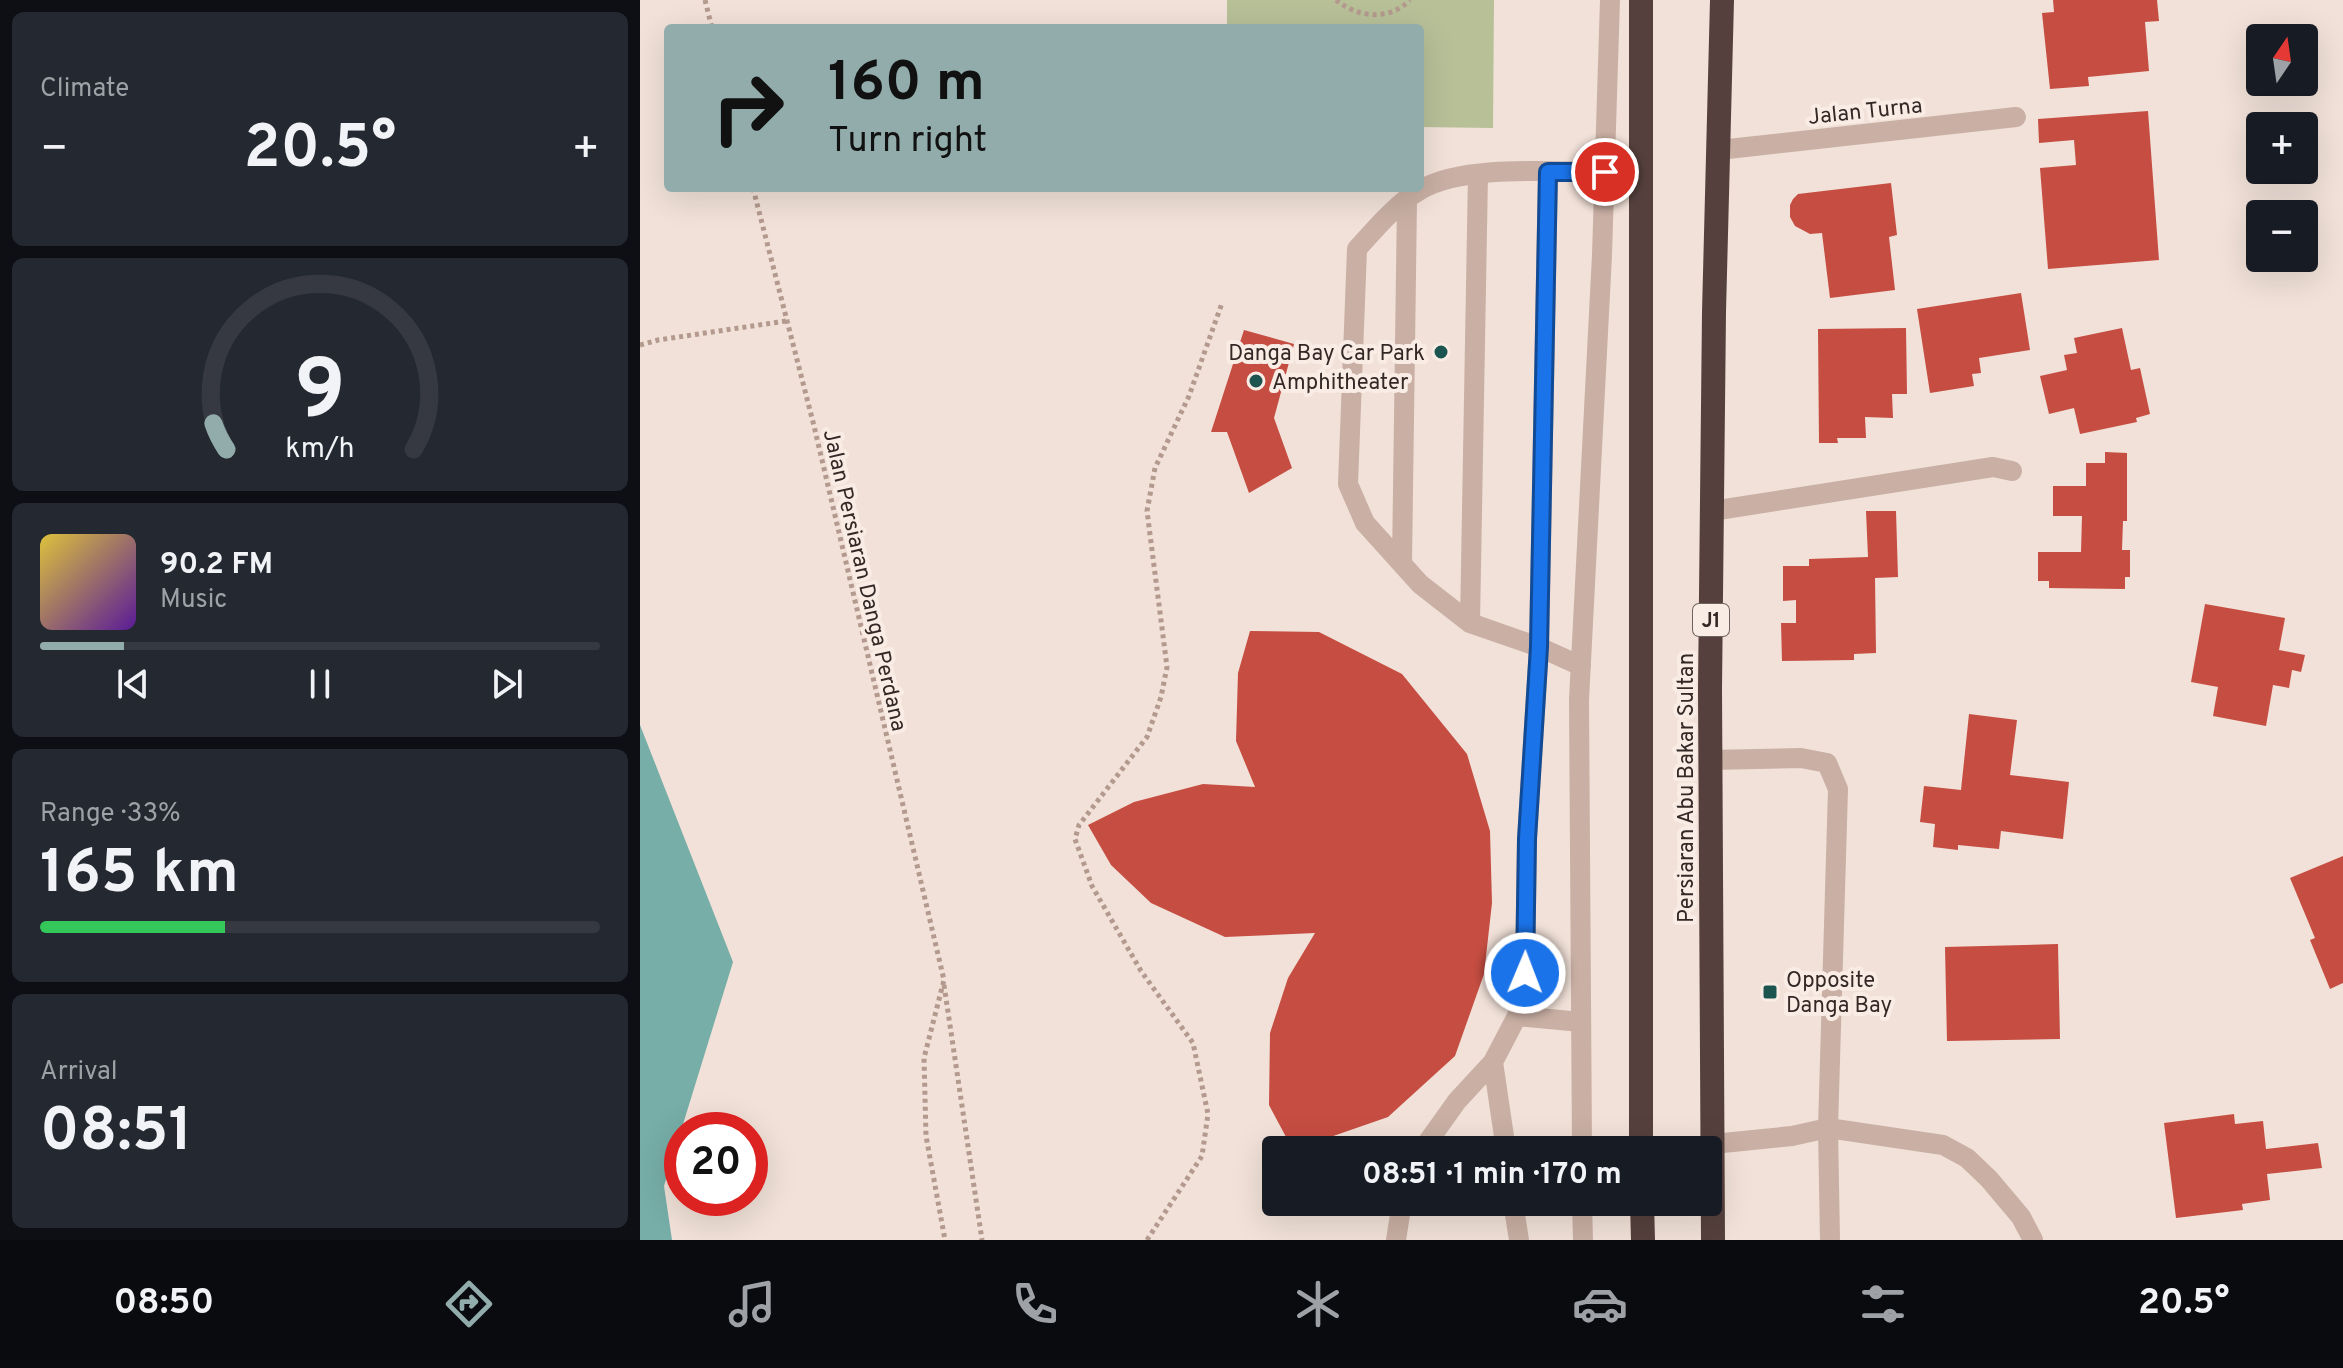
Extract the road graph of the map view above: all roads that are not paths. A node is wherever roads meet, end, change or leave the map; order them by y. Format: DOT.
graph roads {
  1 [pos="1610,0"];
  2 [pos="1641,0"];
  3 [pos="1722,0"];
  4 [pos="2016,117"];
  5 [pos="1719,150"];
  6 [pos="1548,172"];
  7 [pos="1605,172"];
  8 [pos="1478,174"];
  9 [pos="1424,188"];
  10 [pos="1418,192"];
  11 [pos="1407,201"];
  12 [pos="2012,471"];
  13 [pos="1712,511"];
  14 [pos="1402,563"];
  15 [pos="1470,623"];
  16 [pos="1539,647"];
  17 [pos="1581,666"];
  18 [pos="1710,760"];
  19 [pos="1517,1016"];
  20 [pos="1581,1022"];
  21 [pos="1493,1062"];
  22 [pos="1828,1128"];
  23 [pos="1432,1136"];
  24 [pos="1504,1136"];
  25 [pos="1582,1136"];
  26 [pos="1641,1136"];
  27 [pos="1713,1136"];
  28 [pos="1722,1143"];
  29 [pos="1400,1216"];
  30 [pos="1515,1216"];
  31 [pos="1582,1216"];
  32 [pos="1642,1216"];
  33 [pos="1713,1216"];
  34 [pos="1396,1240"];
  35 [pos="1519,1240"];
  36 [pos="1583,1240"];
  37 [pos="1643,1240"];
  38 [pos="1713,1240"];
  39 [pos="1830,1240"];
  40 [pos="2033,1240"];
  1 -- 7 [label="street"];
  2 -- 26 [label="highway, Persiaran Abu Bakar Sultan"];
  3 -- 5 [label="highway, Persiaran Abu Bakar Sultan / J1"];
  4 -- 5 [label="street, Jalan Turna"];
  5 -- 13 [label="highway, Persiaran Abu Bakar Sultan / J1"];
  6 -- 7 [label="street"];
  6 -- 8 [label="street"];
  6 -- 16 [label="street"];
  7 -- 17 [label="street"];
  8 -- 9 [label="street"];
  8 -- 15 [label="street"];
  10 -- 11 [label="street"];
  11 -- 14 [label="street"];
  11 -- 14 [label="street"];
  12 -- 13 [label="street"];
  13 -- 18 [label="highway, Persiaran Abu Bakar Sultan / J1"];
  14 -- 15 [label="street"];
  15 -- 16 [label="street"];
  16 -- 17 [label="street"];
  16 -- 19 [label="street"];
  17 -- 20 [label="street"];
  18 -- 22 [label="street"];
  18 -- 27 [label="highway, Persiaran Abu Bakar Sultan / J1"];
  19 -- 20 [label="street"];
  19 -- 21 [label="street"];
  20 -- 25 [label="street"];
  21 -- 23 [label="street"];
  21 -- 24 [label="street"];
  22 -- 28 [label="street"];
  22 -- 39 [label="street"];
  22 -- 40 [label="street"];
  29 -- 34 [label="street"];
  30 -- 35 [label="street"];
  31 -- 36 [label="street"];
  32 -- 37 [label="highway"];
  33 -- 38 [label="highway, Persiaran Abu Bakar Sultan / J1"];
}
